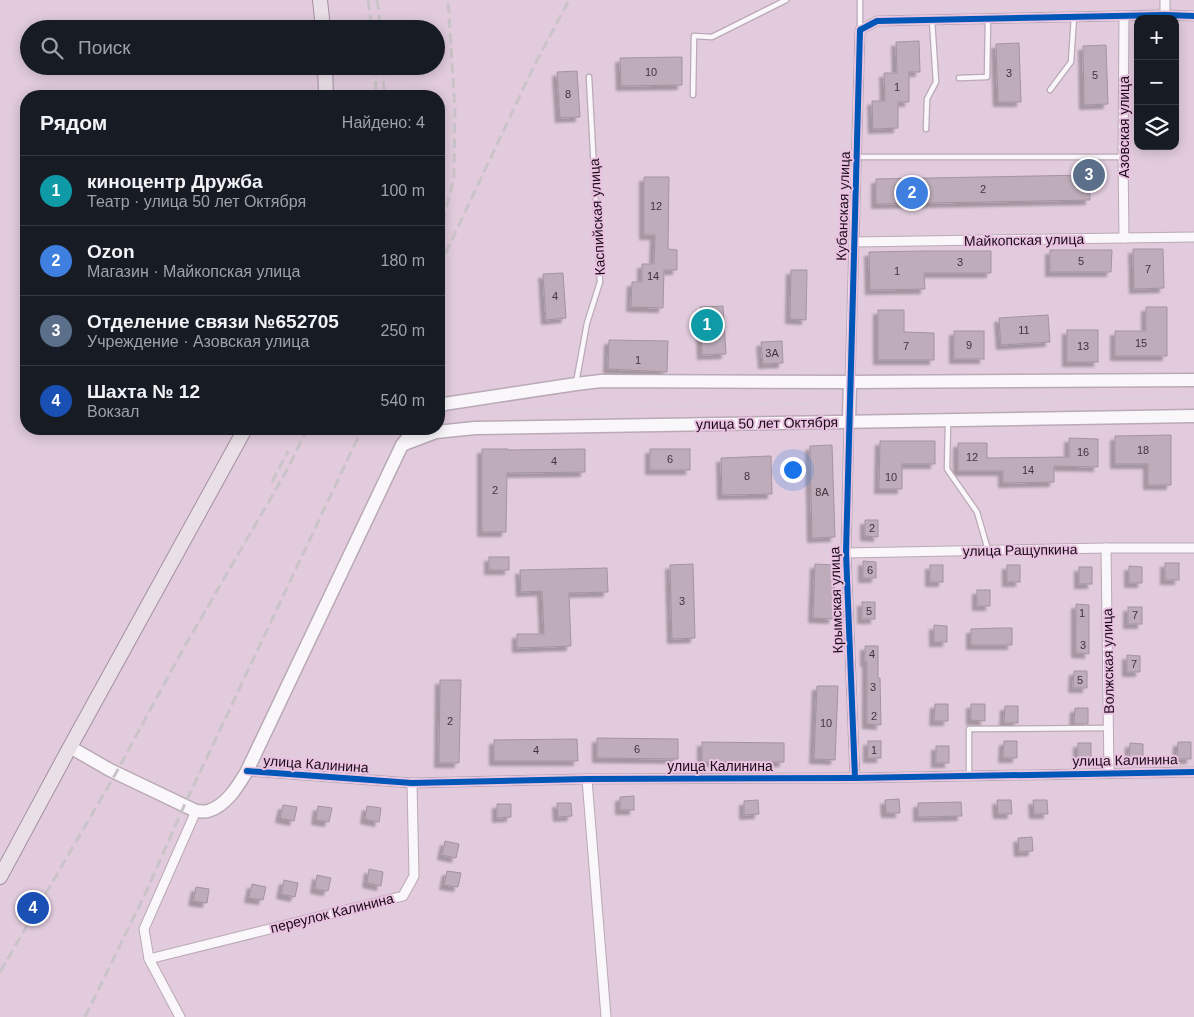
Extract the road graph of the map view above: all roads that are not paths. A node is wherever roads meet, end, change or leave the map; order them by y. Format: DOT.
graph roads {
  1 [pos="320,0"];
  2 [pos="786,0"];
  3 [pos="860,0"];
  4 [pos="1165,0"];
  5 [pos="1165,15"];
  6 [pos="1179,15"];
  7 [pos="1124,16"];
  8 [pos="1134,16"];
  9 [pos="1194,16"];
  10 [pos="1074,17"];
  11 [pos="988,19"];
  12 [pos="322,20"];
  13 [pos="932,20"];
  14 [pos="860,30"];
  15 [pos="325,75"];
  16 [pos="589,77"];
  17 [pos="959,78"];
  18 [pos="326,90"];
  19 [pos="1050,90"];
  20 [pos="693,95"];
  21 [pos="926,129"];
  22 [pos="857,157"];
  23 [pos="1123,157"];
  24 [pos="1194,237"];
  25 [pos="1124,238"];
  26 [pos="854,242"];
  27 [pos="1194,380"];
  28 [pos="850,382"];
  29 [pos="576,384"];
  30 [pos="445,405"];
  31 [pos="1194,416"];
  32 [pos="948,420"];
  33 [pos="849,421"];
  34 [pos="445,431"];
  35 [pos="242,435"];
  36 [pos="410,435"];
  37 [pos="428,435"];
  38 [pos="402,445"];
  39 [pos="1106,548"];
  40 [pos="1194,548"];
  41 [pos="988,550"];
  42 [pos="846,553"];
  43 [pos="1108,728"];
  44 [pos="70,747"];
  45 [pos="247,772"];
  46 [pos="1194,772"];
  47 [pos="1109,773"];
  48 [pos="969,775"];
  49 [pos="855,778"];
  50 [pos="587,779"];
  51 [pos="412,783"];
  52 [pos="196,811"];
  53 [pos="0,877"];
  54 [pos="149,959"];
  55 [pos="180,1017"];
  56 [pos="606,1017"];
  1 -- 12 [label="main road"];
  2 -- 20 [label="lane"];
  3 -- 14 [label="lane"];
  4 -- 5 [label="street"];
  6 -- 9 [label="street"];
  7 -- 8 [label="street"];
  7 -- 10 [label="street"];
  7 -- 23 [label="street, Азовская улица"];
  10 -- 11 [label="street"];
  10 -- 19 [label="lane"];
  11 -- 13 [label="street"];
  11 -- 17 [label="lane"];
  13 -- 14 [label="street"];
  13 -- 21 [label="lane"];
  14 -- 22 [label="street, Кубанская улица"];
  15 -- 18 [label="main road"];
  16 -- 29 [label="lane, Каспийская улица"];
  22 -- 23 [label="lane"];
  22 -- 26 [label="street, Кубанская улица"];
  23 -- 25 [label="street, Азовская улица"];
  24 -- 25 [label="street, Майкопская улица"];
  25 -- 26 [label="street, Майкопская улица"];
  26 -- 28 [label="street, Кубанская улица"];
  27 -- 28 [label="street"];
  28 -- 29 [label="street"];
  28 -- 33 [label="street"];
  29 -- 30 [label="street"];
  31 -- 32 [label="street, улица 50 лет Октября"];
  32 -- 33 [label="street, улица 50 лет Октября"];
  32 -- 41 [label="lane"];
  33 -- 34 [label="street, улица 50 лет Октября"];
  33 -- 42 [label="street, Крымская улица"];
  35 -- 44 [label="main road"];
  36 -- 38 [label="street"];
  37 -- 38 [label="street, улица 50 лет Октября"];
  38 -- 45 [label="street"];
  39 -- 40 [label="street, улица Ращупкина"];
  39 -- 41 [label="street, улица Ращупкина"];
  39 -- 43 [label="street, Волжская улица"];
  41 -- 42 [label="street, улица Ращупкина"];
  42 -- 49 [label="street, Крымская улица"];
  43 -- 47 [label="street, Волжская улица"];
  43 -- 48 [label="lane"];
  44 -- 52 [label="street"];
  44 -- 53 [label="main road"];
  45 -- 51 [label="street, улица Калинина"];
  45 -- 52 [label="street"];
  46 -- 47 [label="street, улица Калинина"];
  47 -- 48 [label="street, улица Калинина"];
  48 -- 49 [label="street, улица Калинина"];
  49 -- 50 [label="street, улица Калинина"];
  50 -- 51 [label="street, улица Калинина"];
  50 -- 56 [label="street"];
  51 -- 54 [label="street, переулок Калинина"];
  52 -- 54 [label="street"];
  54 -- 55 [label="street"];
}
